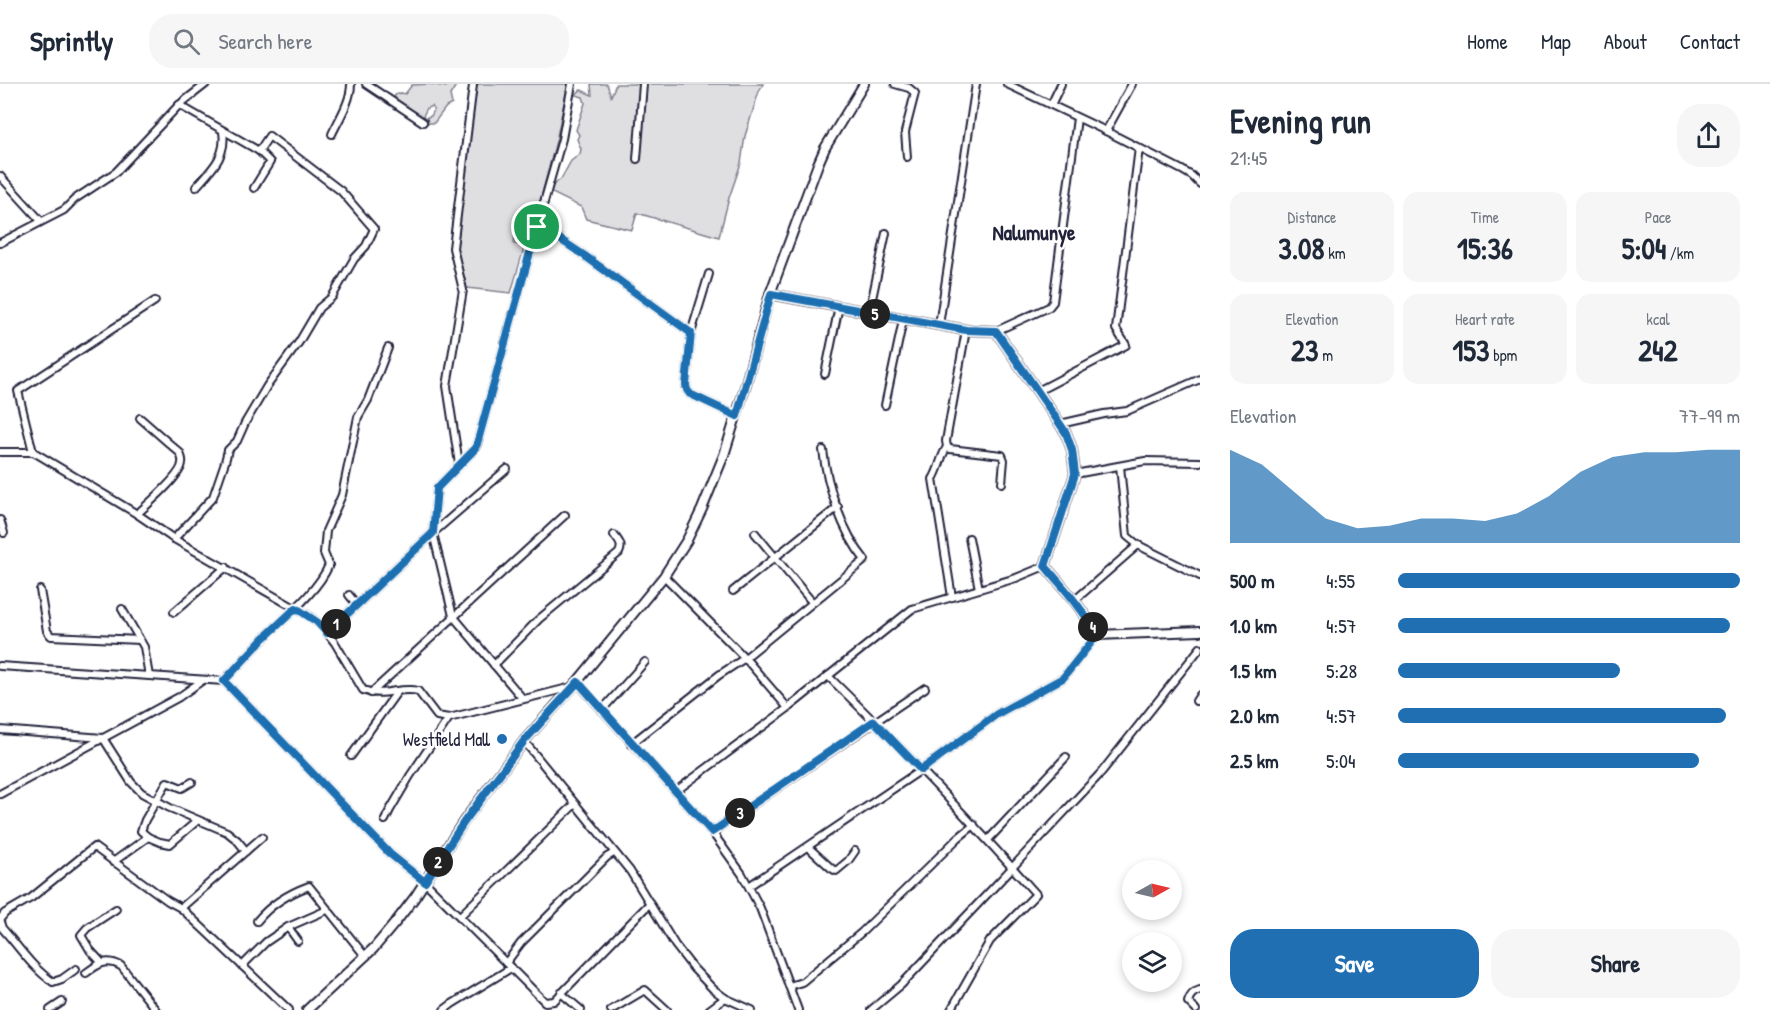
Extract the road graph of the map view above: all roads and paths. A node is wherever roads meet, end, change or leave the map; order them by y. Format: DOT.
graph roads {
  1 [pos="206,84"];
  2 [pos="351,84"];
  3 [pos="366,84"];
  4 [pos="572,84"];
  5 [pos="643,84"];
  6 [pos="864,84"];
  7 [pos="895,84"];
  8 [pos="976,84"];
  9 [pos="1007,84"];
  10 [pos="1061,84"];
  11 [pos="1132,84"];
  12 [pos="472,85"];
  13 [pos="179,105"];
  14 [pos="1050,105"];
  15 [pos="1077,118"];
  16 [pos="423,122"];
  17 [pos="223,130"];
  18 [pos="1106,131"];
  19 [pos="332,134"];
  20 [pos="1139,148"];
  21 [pos="259,151"];
  22 [pos="907,157"];
  23 [pos="637,159"];
  24 [pos="0,176"];
  25 [pos="1200,184"];
  26 [pos="196,187"];
  27 [pos="254,188"];
  28 [pos="41,221"];
  29 [pos="537,227"];
  30 [pos="886,233"];
  31 [pos="0,243"];
  32 [pos="709,274"];
  33 [pos="771,294"];
  34 [pos="155,301"];
  35 [pos="838,306"];
  36 [pos="869,313"];
  37 [pos="903,320"];
  38 [pos="939,325"];
  39 [pos="966,330"];
  40 [pos="996,331"];
  41 [pos="691,333"];
  42 [pos="388,348"];
  43 [pos="825,374"];
  44 [pos="1200,379"];
  45 [pos="1038,391"];
  46 [pos="885,405"];
  47 [pos="737,416"];
  48 [pos="140,418"];
  49 [pos="1060,424"];
  50 [pos="947,447"];
  51 [pos="823,450"];
  52 [pos="0,452"];
  53 [pos="33,452"];
  54 [pos="1200,462"];
  55 [pos="459,464"];
  56 [pos="1120,465"];
  57 [pos="507,469"];
  58 [pos="1075,474"];
  59 [pos="1002,483"];
  60 [pos="838,507"];
  61 [pos="137,514"];
  62 [pos="565,515"];
  63 [pos="0,520"];
  64 [pos="4,533"];
  65 [pos="433,533"];
  66 [pos="755,533"];
  67 [pos="614,535"];
  68 [pos="969,538"];
  69 [pos="174,539"];
  70 [pos="1138,545"];
  71 [pos="776,556"];
  72 [pos="1045,566"];
  73 [pos="226,567"];
  74 [pos="664,576"];
  75 [pos="1200,576"];
  76 [pos="980,589"];
  77 [pos="40,590"];
  78 [pos="733,591"];
  79 [pos="350,595"];
  80 [pos="952,597"];
  81 [pos="1075,600"];
  82 [pos="812,602"];
  83 [pos="357,605"];
  84 [pos="296,608"];
  85 [pos="122,609"];
  86 [pos="174,612"];
  87 [pos="453,616"];
  88 [pos="1200,632"];
  89 [pos="327,633"];
  90 [pos="1097,635"];
  91 [pos="141,639"];
  92 [pos="1200,648"];
  93 [pos="745,658"];
  94 [pos="645,662"];
  95 [pos="494,664"];
  96 [pos="0,666"];
  97 [pos="149,676"];
  98 [pos="828,676"];
  99 [pos="204,680"];
  100 [pos="224,681"];
  101 [pos="575,685"];
  102 [pos="925,688"];
  103 [pos="397,692"];
  104 [pos="370,693"];
  105 [pos="523,699"];
  106 [pos="788,708"];
  107 [pos="602,710"];
  108 [pos="449,718"];
  109 [pos="874,721"];
  110 [pos="0,730"];
  111 [pos="103,738"];
  112 [pos="524,741"];
  113 [pos="631,744"];
  114 [pos="351,756"];
  115 [pos="1066,757"];
  116 [pos="921,770"];
  117 [pos="192,782"];
  118 [pos="676,791"];
  119 [pos="0,794"];
  120 [pos="155,800"];
  121 [pos="575,804"];
  122 [pos="197,820"];
  123 [pos="386,820"];
  124 [pos="974,825"];
  125 [pos="712,832"];
  126 [pos="148,837"];
  127 [pos="262,837"];
  128 [pos="988,840"];
  129 [pos="808,847"];
  130 [pos="246,851"];
  131 [pos="855,851"];
  132 [pos="614,853"];
  133 [pos="114,862"];
  134 [pos="1012,867"];
  135 [pos="425,882"];
  136 [pos="749,886"];
  137 [pos="650,903"];
  138 [pos="181,908"];
  139 [pos="116,909"];
  140 [pos="327,910"];
  141 [pos="460,916"];
  142 [pos="0,920"];
  143 [pos="257,921"];
  144 [pos="288,927"];
  145 [pos="298,941"];
  146 [pos="365,956"];
  147 [pos="101,962"];
  148 [pos="509,965"];
  149 [pos="242,966"];
  150 [pos="76,969"];
  151 [pos="86,973"];
  152 [pos="789,986"];
  153 [pos="1200,990"];
  154 [pos="561,993"];
  155 [pos="726,998"];
  156 [pos="62,1002"];
  157 [pos="50,1010"];
  158 [pos="156,1010"];
  159 [pos="289,1010"];
  160 [pos="308,1010"];
  161 [pos="444,1010"];
  162 [pos="581,1010"];
  163 [pos="611,1010"];
  164 [pos="667,1010"];
  165 [pos="709,1010"];
  166 [pos="752,1010"];
  167 [pos="798,1010"];
  168 [pos="871,1010"];
  169 [pos="951,1010"];
  170 [pos="1196,1010"];
  1 -- 13 [label="street"];
  2 -- 19 [label="street"];
  3 -- 16 [label="street"];
  4 -- 29 [label="street"];
  5 -- 23 [label="street"];
  6 -- 33 [label="street"];
  7 -- 22 [label="street"];
  8 -- 38 [label="street"];
  9 -- 14 [label="street"];
  10 -- 14 [label="street"];
  11 -- 18 [label="street"];
  12 -- 55 [label="street"];
  13 -- 17 [label="street"];
  13 -- 28 [label="street"];
  14 -- 15 [label="street"];
  15 -- 18 [label="street"];
  15 -- 40 [label="street"];
  17 -- 21 [label="street"];
  17 -- 26 [label="street"];
  18 -- 20 [label="street"];
  20 -- 25 [label="street"];
  20 -- 45 [label="street"];
  21 -- 27 [label="street"];
  21 -- 69 [label="street"];
  24 -- 28 [label="street"];
  28 -- 31 [label="street"];
  29 -- 41 [label="street"];
  29 -- 55 [label="street"];
  30 -- 36 [label="street"];
  32 -- 41 [label="street"];
  33 -- 35 [label="street"];
  33 -- 47 [label="street"];
  34 -- 53 [label="street"];
  35 -- 36 [label="street"];
  35 -- 43 [label="street"];
  36 -- 37 [label="street"];
  37 -- 38 [label="street"];
  37 -- 46 [label="street"];
  38 -- 39 [label="street"];
  39 -- 40 [label="street"];
  39 -- 50 [label="street"];
  40 -- 45 [label="street"];
  41 -- 47 [label="street"];
  42 -- 84 [label="street"];
  44 -- 49 [label="street"];
  45 -- 49 [label="street"];
  47 -- 74 [label="street"];
  48 -- 61 [label="street"];
  49 -- 58 [label="street"];
  50 -- 59 [label="street"];
  50 -- 80 [label="street"];
  51 -- 60 [label="street"];
  52 -- 53 [label="street"];
  53 -- 61 [label="street"];
  54 -- 56 [label="street"];
  55 -- 65 [label="street"];
  56 -- 58 [label="street"];
  56 -- 70 [label="street"];
  57 -- 65 [label="street"];
  58 -- 72 [label="street"];
  60 -- 71 [label="street"];
  60 -- 82 [label="street"];
  61 -- 69 [label="street"];
  62 -- 87 [label="street"];
  63 -- 64 [label="street"];
  65 -- 83 [label="street"];
  65 -- 87 [label="street"];
  66 -- 71 [label="street"];
  67 -- 95 [label="street"];
  68 -- 76 [label="street"];
  69 -- 73 [label="street"];
  70 -- 75 [label="street"];
  70 -- 81 [label="street"];
  71 -- 78 [label="street"];
  71 -- 82 [label="street"];
  72 -- 76 [label="street"];
  72 -- 81 [label="street"];
  73 -- 84 [label="street"];
  73 -- 86 [label="street"];
  74 -- 93 [label="street"];
  74 -- 101 [label="street"];
  76 -- 80 [label="street"];
  77 -- 91 [label="street"];
  79 -- 83 [label="street"];
  80 -- 98 [label="street"];
  81 -- 90 [label="street"];
  82 -- 93 [label="street"];
  83 -- 89 [label="street"];
  84 -- 89 [label="street"];
  84 -- 100 [label="street"];
  85 -- 91 [label="street"];
  87 -- 95 [label="street"];
  87 -- 104 [label="street"];
  88 -- 90 [label="street"];
  89 -- 104 [label="street"];
  90 -- 116 [label="street"];
  91 -- 97 [label="street"];
  92 -- 134 [label="street"];
  93 -- 106 [label="street"];
  93 -- 113 [label="street"];
  94 -- 107 [label="street"];
  95 -- 105 [label="street"];
  96 -- 97 [label="street"];
  97 -- 99 [label="street"];
  98 -- 106 [label="street"];
  98 -- 109 [label="street"];
  99 -- 100 [label="street"];
  99 -- 111 [label="street"];
  100 -- 135 [label="street"];
  101 -- 105 [label="street"];
  101 -- 107 [label="street"];
  101 -- 112 [label="street"];
  102 -- 109 [label="street"];
  103 -- 104 [label="street"];
  103 -- 108 [label="street"];
  103 -- 114 [label="street"];
  105 -- 108 [label="street"];
  106 -- 118 [label="street"];
  107 -- 113 [label="street"];
  108 -- 123 [label="street"];
  109 -- 116 [label="street"];
  109 -- 125 [label="street"];
  110 -- 111 [label="street"];
  111 -- 119 [label="street"];
  111 -- 120 [label="street"];
  112 -- 121 [label="street"];
  112 -- 135 [label="street"];
  113 -- 118 [label="street"];
  115 -- 128 [label="street"];
  116 -- 124 [label="street"];
  116 -- 129 [label="street"];
  117 -- 120 [label="street"];
  118 -- 125 [label="street"];
  120 -- 122 [label="street"];
  120 -- 126 [label="street"];
  121 -- 132 [label="street"];
  121 -- 141 [label="street"];
  122 -- 126 [label="street"];
  122 -- 130 [label="street"];
  124 -- 128 [label="street"];
  124 -- 152 [label="street"];
  125 -- 136 [label="street"];
  126 -- 133 [label="street"];
  127 -- 130 [label="street"];
  128 -- 134 [label="street"];
  129 -- 131 [label="street"];
  129 -- 136 [label="street"];
  130 -- 138 [label="street"];
  132 -- 137 [label="street"];
  132 -- 148 [label="street"];
  133 -- 138 [label="street"];
  133 -- 142 [label="street"];
  134 -- 168 [label="street"];
  134 -- 169 [label="street"];
  135 -- 141 [label="street"];
  135 -- 146 [label="street"];
  136 -- 152 [label="street"];
  137 -- 154 [label="street"];
  137 -- 155 [label="street"];
  138 -- 149 [label="street"];
  139 -- 147 [label="street"];
  140 -- 143 [label="street"];
  140 -- 144 [label="street"];
  140 -- 146 [label="street"];
  141 -- 148 [label="street"];
  142 -- 150 [label="street"];
  144 -- 145 [label="street"];
  144 -- 149 [label="street"];
  146 -- 160 [label="street"];
  147 -- 151 [label="street"];
  147 -- 158 [label="street"];
  148 -- 154 [label="street"];
  148 -- 161 [label="street"];
  149 -- 159 [label="street"];
  152 -- 167 [label="street"];
  153 -- 170 [label="street"];
  154 -- 162 [label="street"];
  155 -- 165 [label="street"];
  155 -- 166 [label="street"];
  156 -- 157 [label="street"];
  163 -- 164 [label="street"];
}
